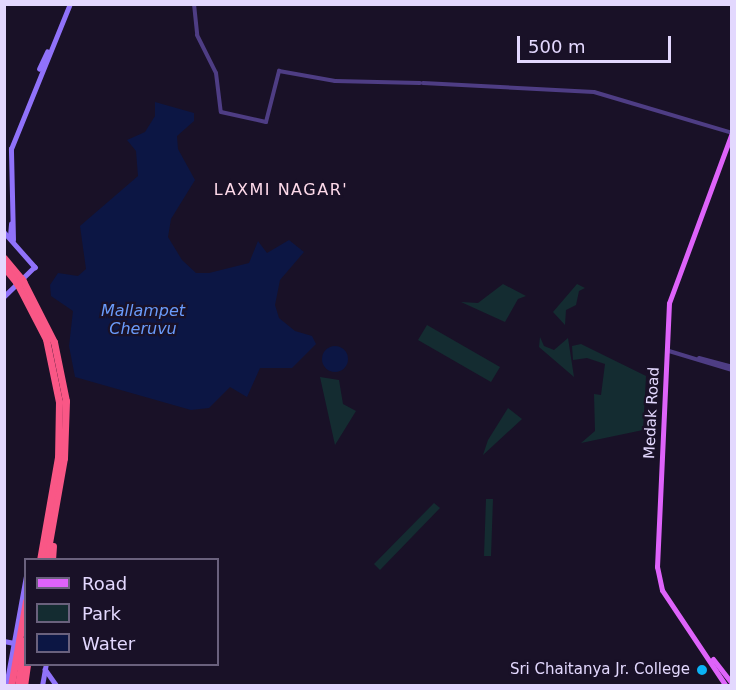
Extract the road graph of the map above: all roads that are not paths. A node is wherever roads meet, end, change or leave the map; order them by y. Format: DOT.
graph roads {
  1 [pos="68,4"];
  2 [pos="194,4"];
  3 [pos="732,133"];
  4 [pos="732,142"];
  5 [pos="4,232"];
  6 [pos="11,238"];
  7 [pos="4,258"];
  8 [pos="4,267"];
  9 [pos="19,281"];
  10 [pos="4,284"];
  11 [pos="9,290"];
  12 [pos="4,297"];
  13 [pos="669,350"];
  14 [pos="732,369"];
  15 [pos="663,459"];
  16 [pos="49,528"];
  17 [pos="36,558"];
  18 [pos="41,558"];
  19 [pos="46,558"];
  20 [pos="52,558"];
  21 [pos="24,609"];
  22 [pos="24,622"];
  23 [pos="4,640"];
  24 [pos="22,642"];
  25 [pos="27,666"];
  26 [pos="45,667"];
  27 [pos="729,683"];
  28 [pos="42,684"];
  29 [pos="56,684"];
  30 [pos="6,686"];
  31 [pos="11,686"];
  32 [pos="18,686"];
  33 [pos="24,686"];
  1 -- 6 [label="main road"];
  2 -- 3 [label="street"];
  3 -- 15 [label="main road, Medak Road"];
  4 -- 13 [label="main road, Medak Road"];
  5 -- 6 [label="main road"];
  6 -- 11 [label="main road"];
  7 -- 9 [label="highway"];
  8 -- 9 [label="highway"];
  9 -- 16 [label="highway"];
  10 -- 11 [label="main road"];
  11 -- 12 [label="main road"];
  13 -- 14 [label="street"];
  13 -- 15 [label="main road, Medak Road"];
  15 -- 27 [label="main road, Medak Road"];
  16 -- 17 [label="highway"];
  16 -- 18 [label="highway"];
  16 -- 19 [label="highway"];
  16 -- 20 [label="highway"];
  21 -- 24 [label="main road"];
  22 -- 24 [label="highway"];
  23 -- 24 [label="main road"];
  24 -- 30 [label="main road"];
  24 -- 31 [label="highway"];
  24 -- 32 [label="highway"];
  25 -- 33 [label="highway"];
  26 -- 28 [label="main road"];
  26 -- 29 [label="main road"];
  28 -- 29 [label="main road"];
}
